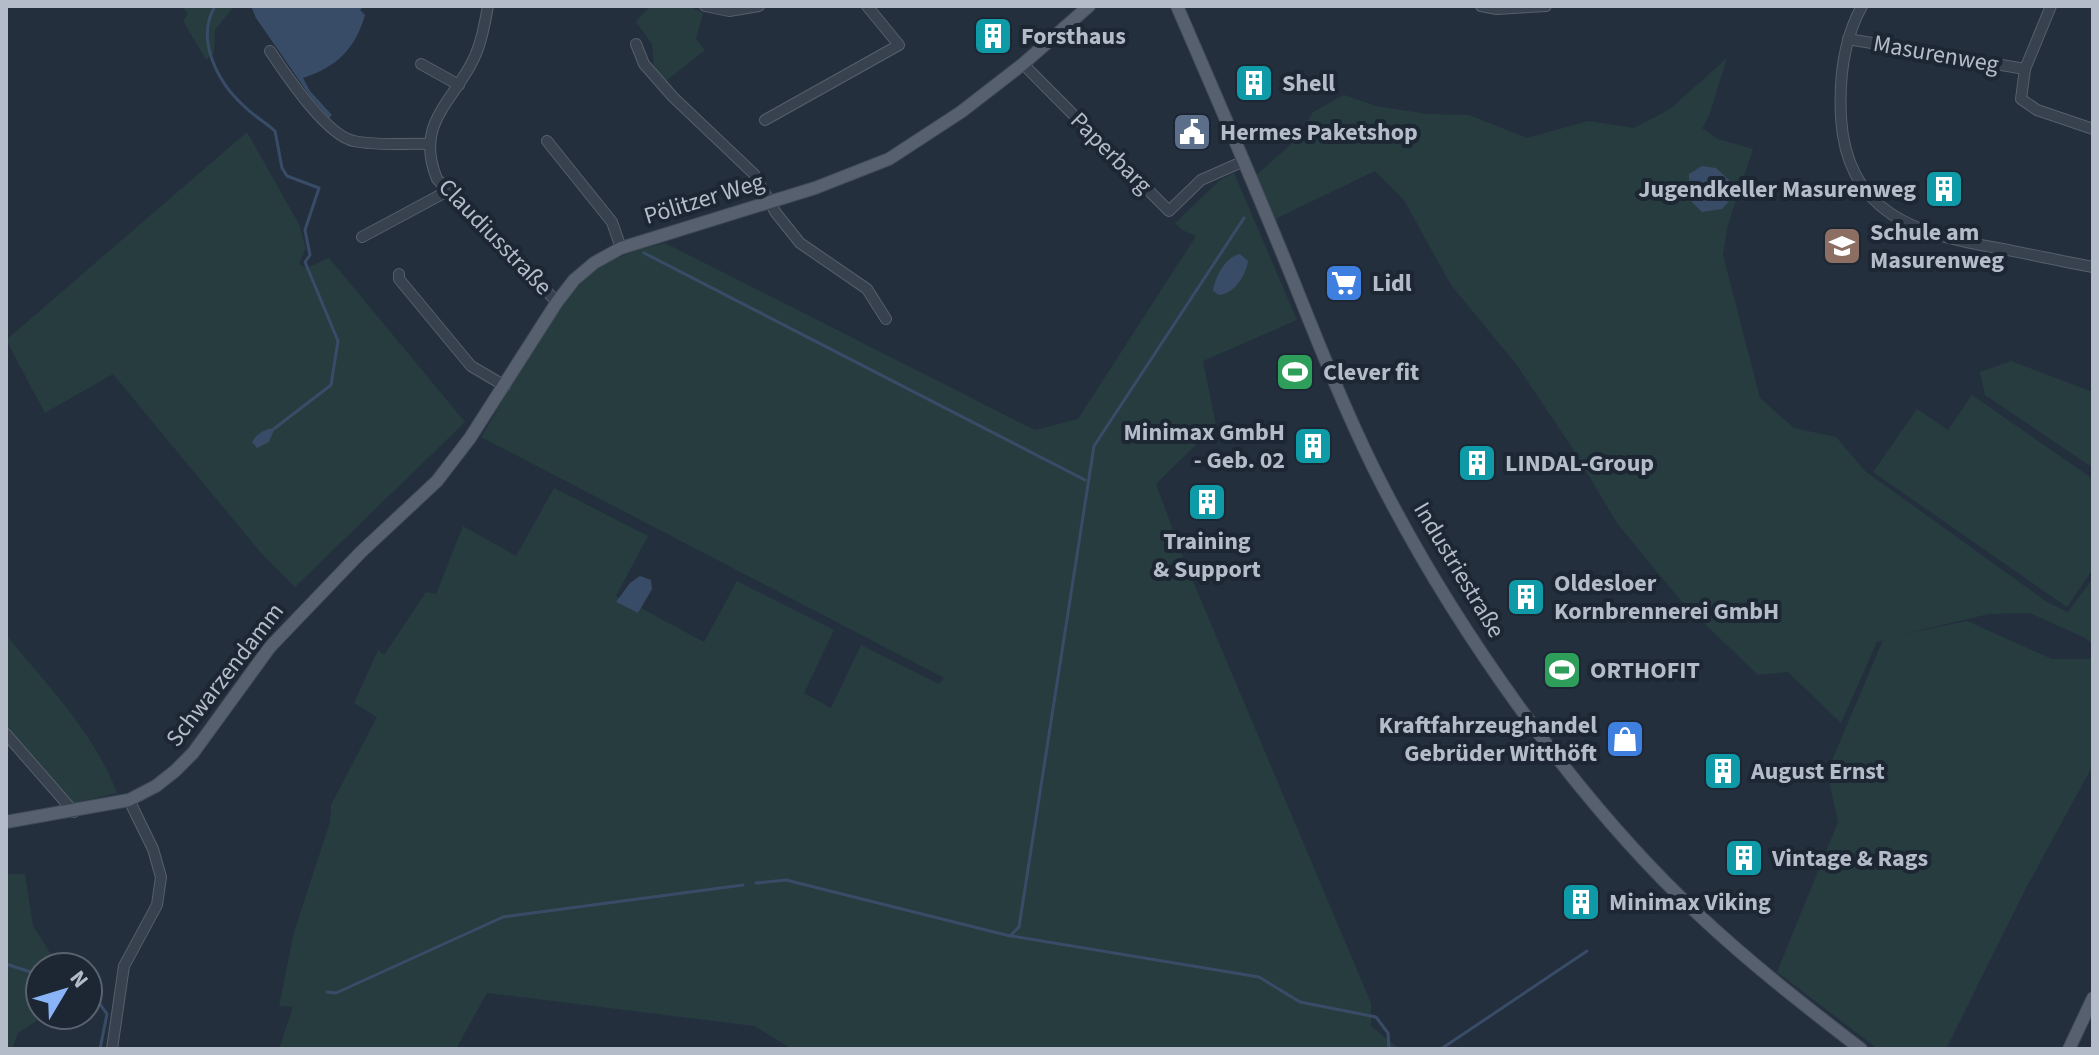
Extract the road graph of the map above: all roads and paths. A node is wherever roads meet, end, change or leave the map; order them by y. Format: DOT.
graph roads {
  1 [pos="488,6"];
  2 [pos="705,6"];
  3 [pos="759,6"];
  4 [pos="867,6"];
  5 [pos="1089,6"];
  6 [pos="1177,6"];
  7 [pos="1481,6"];
  8 [pos="1546,6"];
  9 [pos="1862,6"];
  10 [pos="2051,6"];
  11 [pos="1848,39"];
  12 [pos="636,44"];
  13 [pos="270,51"];
  14 [pos="421,64"];
  15 [pos="1023,64"];
  16 [pos="2025,69"];
  17 [pos="459,85"];
  18 [pos="765,120"];
  19 [pos="2093,129"];
  20 [pos="547,141"];
  21 [pos="429,144"];
  22 [pos="1244,161"];
  23 [pos="451,194"];
  24 [pos="771,202"];
  25 [pos="362,237"];
  26 [pos="621,248"];
  27 [pos="2093,267"];
  28 [pos="399,274"];
  29 [pos="557,302"];
  30 [pos="886,319"];
  31 [pos="505,386"];
  32 [pos="403,513"];
  33 [pos="6,734"];
  34 [pos="129,800"];
  35 [pos="74,812"];
  36 [pos="6,822"];
  37 [pos="2093,998"];
  38 [pos="112,1049"];
  39 [pos="1861,1049"];
  40 [pos="2069,1049"];
  1 -- 17 [label="street"];
  2 -- 3 [label="street"];
  4 -- 18 [label="street"];
  5 -- 15 [label="main road, Pölitzer Weg"];
  6 -- 22 [label="main road, Industriestraße"];
  7 -- 8 [label="street"];
  9 -- 11 [label="street, Masurenweg"];
  10 -- 16 [label="street"];
  11 -- 16 [label="street, Masurenweg"];
  11 -- 27 [label="street, Masurenweg"];
  12 -- 24 [label="street"];
  13 -- 21 [label="street"];
  14 -- 17 [label="street"];
  15 -- 22 [label="street, Paperbarg"];
  15 -- 24 [label="main road, Pölitzer Weg"];
  16 -- 19 [label="street"];
  17 -- 21 [label="street"];
  20 -- 26 [label="street"];
  21 -- 23 [label="street, Claudiusstraße"];
  22 -- 39 [label="main road, Industriestraße"];
  23 -- 25 [label="street"];
  23 -- 29 [label="street, Claudiusstraße"];
  24 -- 26 [label="main road, Pölitzer Weg"];
  24 -- 30 [label="street"];
  26 -- 29 [label="main road, Pölitzer Weg"];
  28 -- 31 [label="street"];
  29 -- 31 [label="main road, Pölitzer Weg"];
  31 -- 32 [label="main road, Pölitzer Weg"];
  32 -- 34 [label="main road, Schwarzendamm"];
  33 -- 35 [label="street"];
  34 -- 35 [label="main road, Schwarzendamm"];
  34 -- 38 [label="street"];
  35 -- 36 [label="main road, Schwarzendamm"];
  37 -- 40 [label="main road"];
}
